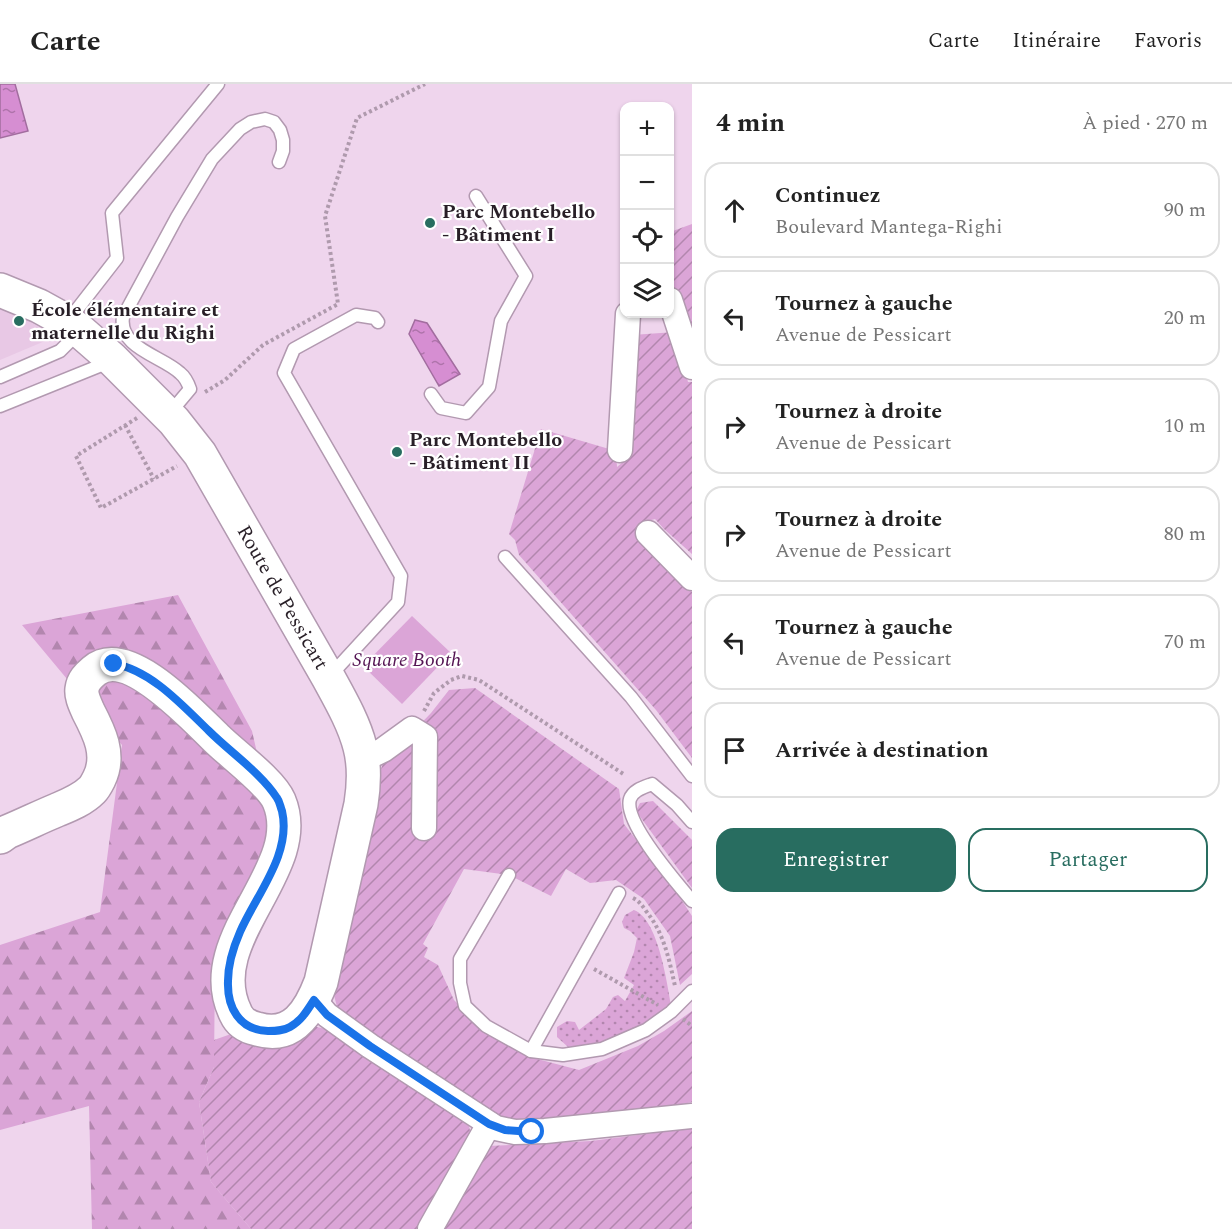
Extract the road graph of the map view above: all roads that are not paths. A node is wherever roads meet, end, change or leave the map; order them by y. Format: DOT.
graph roads {
  1 [pos="218,84"];
  2 [pos="279,162"];
  3 [pos="476,196"];
  4 [pos="0,290"];
  5 [pos="674,315"];
  6 [pos="628,318"];
  7 [pos="378,322"];
  8 [pos="74,327"];
  9 [pos="111,358"];
  10 [pos="692,367"];
  11 [pos="0,376"];
  12 [pos="431,394"];
  13 [pos="0,406"];
  14 [pos="167,414"];
  15 [pos="620,450"];
  16 [pos="648,533"];
  17 [pos="505,557"];
  18 [pos="692,578"];
  19 [pos="328,677"];
  20 [pos="362,760"];
  21 [pos="692,776"];
  22 [pos="692,822"];
  23 [pos="424,828"];
  24 [pos="0,837"];
  25 [pos="509,875"];
  26 [pos="619,893"];
  27 [pos="692,901"];
  28 [pos="692,990"];
  29 [pos="314,1000"];
  30 [pos="531,1051"];
  31 [pos="692,1116"];
  32 [pos="489,1124"];
  33 [pos="430,1229"];
  1 -- 8 [label="lane"];
  2 -- 14 [label="lane"];
  3 -- 12 [label="lane"];
  4 -- 8 [label="street, Route de Pessicart"];
  5 -- 10 [label="street"];
  6 -- 15 [label="street"];
  7 -- 19 [label="lane"];
  8 -- 9 [label="street, Route de Pessicart"];
  8 -- 11 [label="lane"];
  9 -- 13 [label="lane"];
  9 -- 14 [label="street, Route de Pessicart"];
  14 -- 19 [label="street, Route de Pessicart"];
  16 -- 18 [label="street"];
  17 -- 21 [label="lane"];
  19 -- 20 [label="street, Route de Pessicart"];
  20 -- 23 [label="street"];
  20 -- 29 [label="street, Route de Pessicart"];
  22 -- 27 [label="lane"];
  24 -- 29 [label="street"];
  25 -- 30 [label="lane"];
  26 -- 30 [label="lane"];
  28 -- 30 [label="lane"];
  29 -- 32 [label="street"];
  31 -- 32 [label="street"];
  32 -- 33 [label="street"];
}
